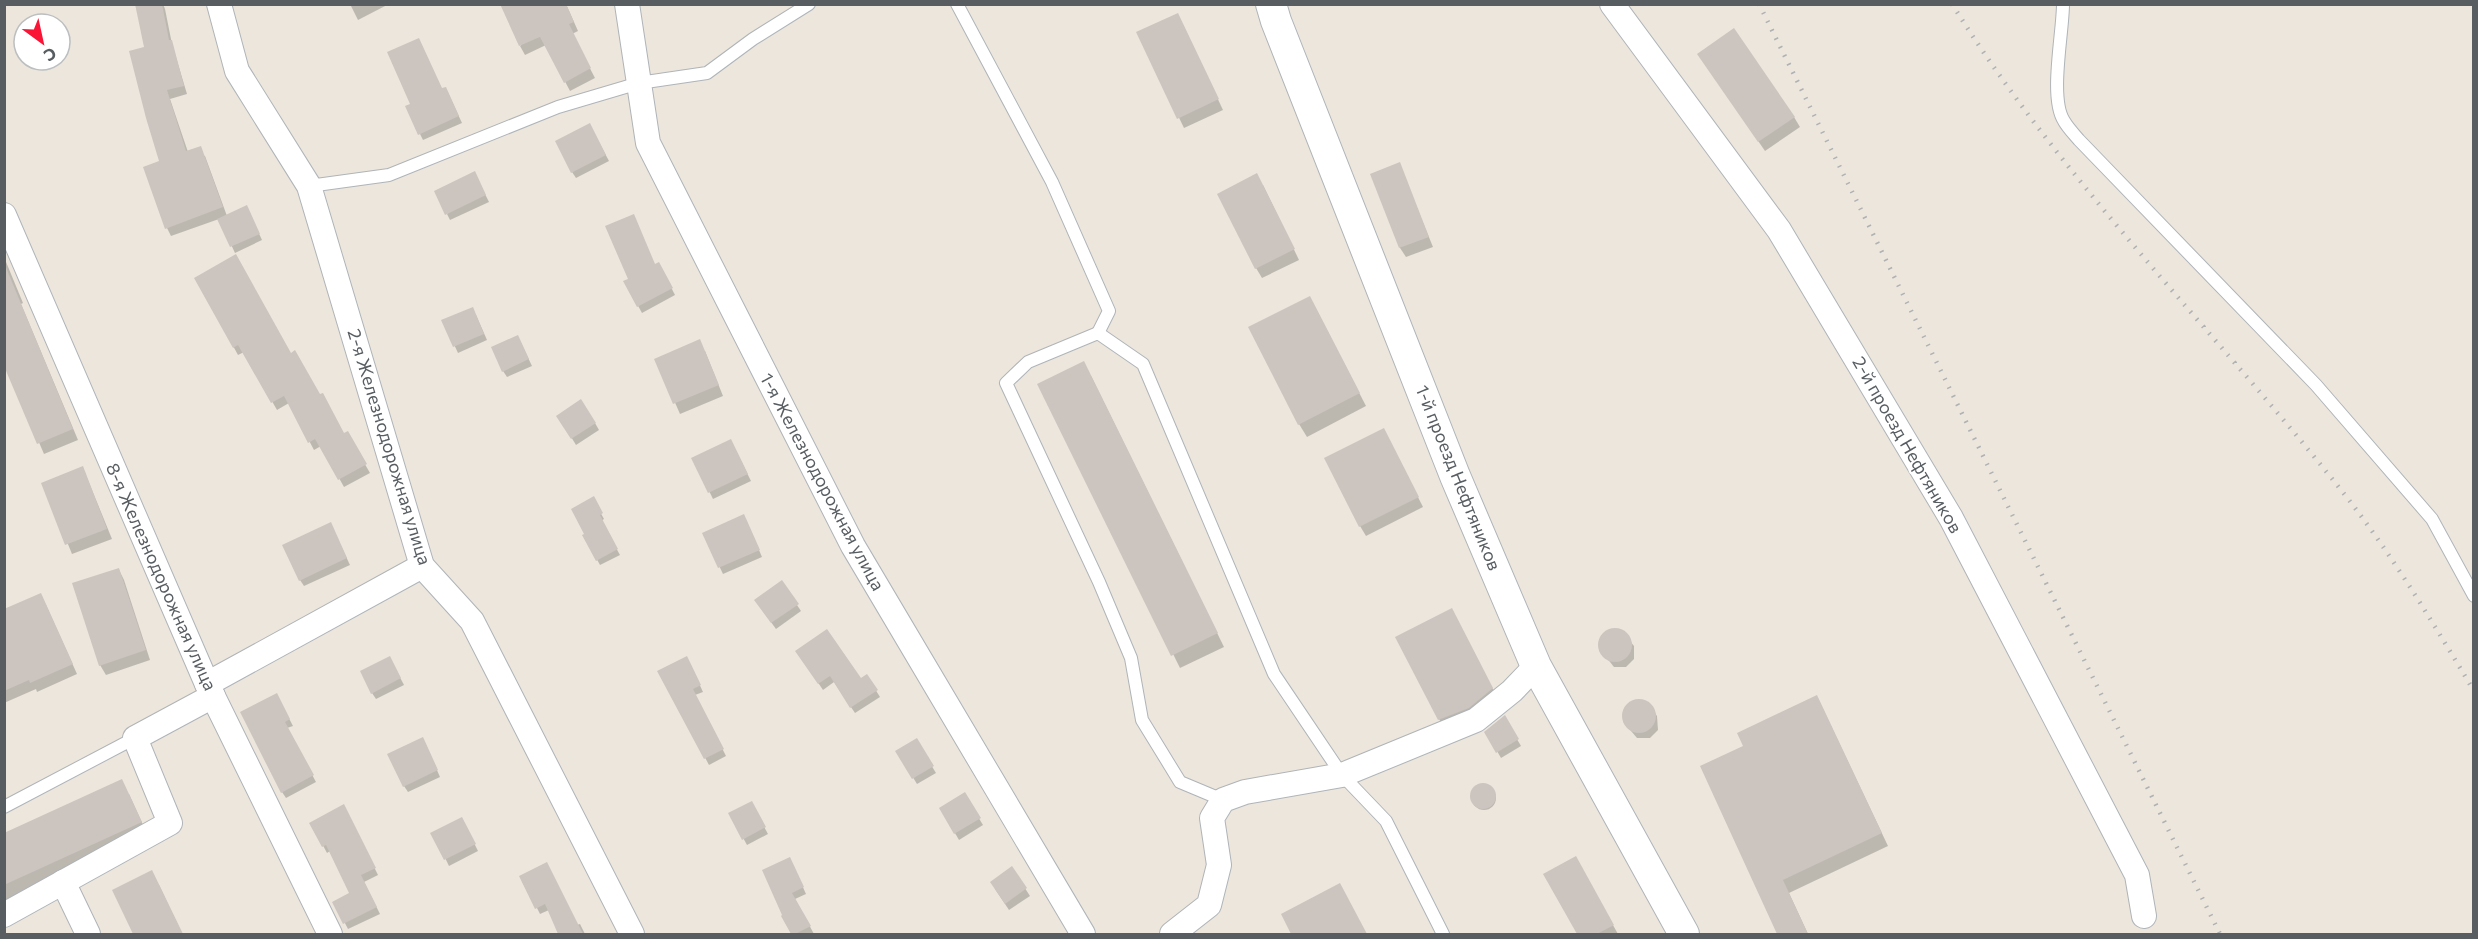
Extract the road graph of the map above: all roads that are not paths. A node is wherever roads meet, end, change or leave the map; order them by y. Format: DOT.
graph roads {
  1 [pos="219,4"];
  2 [pos="627,4"];
  3 [pos="809,4"];
  4 [pos="957,4"];
  5 [pos="1271,4"];
  6 [pos="1612,4"];
  7 [pos="2063,4"];
  8 [pos="639,83"];
  9 [pos="309,186"];
  10 [pos="4,214"];
  11 [pos="1098,333"];
  12 [pos="422,566"];
  13 [pos="2474,596"];
  14 [pos="1536,666"];
  15 [pos="210,690"];
  16 [pos="135,738"];
  17 [pos="1342,775"];
  18 [pos="1223,800"];
  19 [pos="4,807"];
  20 [pos="63,882"];
  21 [pos="4,915"];
  22 [pos="2144,916"];
  23 [pos="88,934"];
  24 [pos="330,934"];
  25 [pos="632,934"];
  26 [pos="1083,934"];
  27 [pos="1172,934"];
  28 [pos="1443,934"];
  29 [pos="1683,934"];
  1 -- 9 [label="street, 2-я Железнодорожная улица"];
  2 -- 8 [label="street, 1-я Железнодорожная улица"];
  3 -- 8 [label="lane"];
  4 -- 11 [label="lane"];
  5 -- 14 [label="street, 1-й проезд Нефтяников"];
  6 -- 22 [label="street, 2-й проезд Нефтяников"];
  7 -- 13 [label="lane"];
  8 -- 9 [label="lane"];
  8 -- 26 [label="street, 1-я Железнодорожная улица"];
  9 -- 12 [label="street, 2-я Железнодорожная улица"];
  10 -- 15 [label="street, 8-я Железнодорожная улица"];
  11 -- 17 [label="lane"];
  11 -- 18 [label="lane"];
  12 -- 15 [label="street"];
  12 -- 25 [label="street, 2-я Железнодорожная улица"];
  14 -- 17 [label="street"];
  14 -- 29 [label="street, 1-й проезд Нефтяников"];
  15 -- 16 [label="street"];
  15 -- 24 [label="street, 8-я Железнодорожная улица"];
  16 -- 19 [label="lane"];
  16 -- 20 [label="street"];
  17 -- 18 [label="street"];
  17 -- 28 [label="lane"];
  18 -- 27 [label="street"];
  20 -- 21 [label="street"];
  20 -- 23 [label="street"];
}
